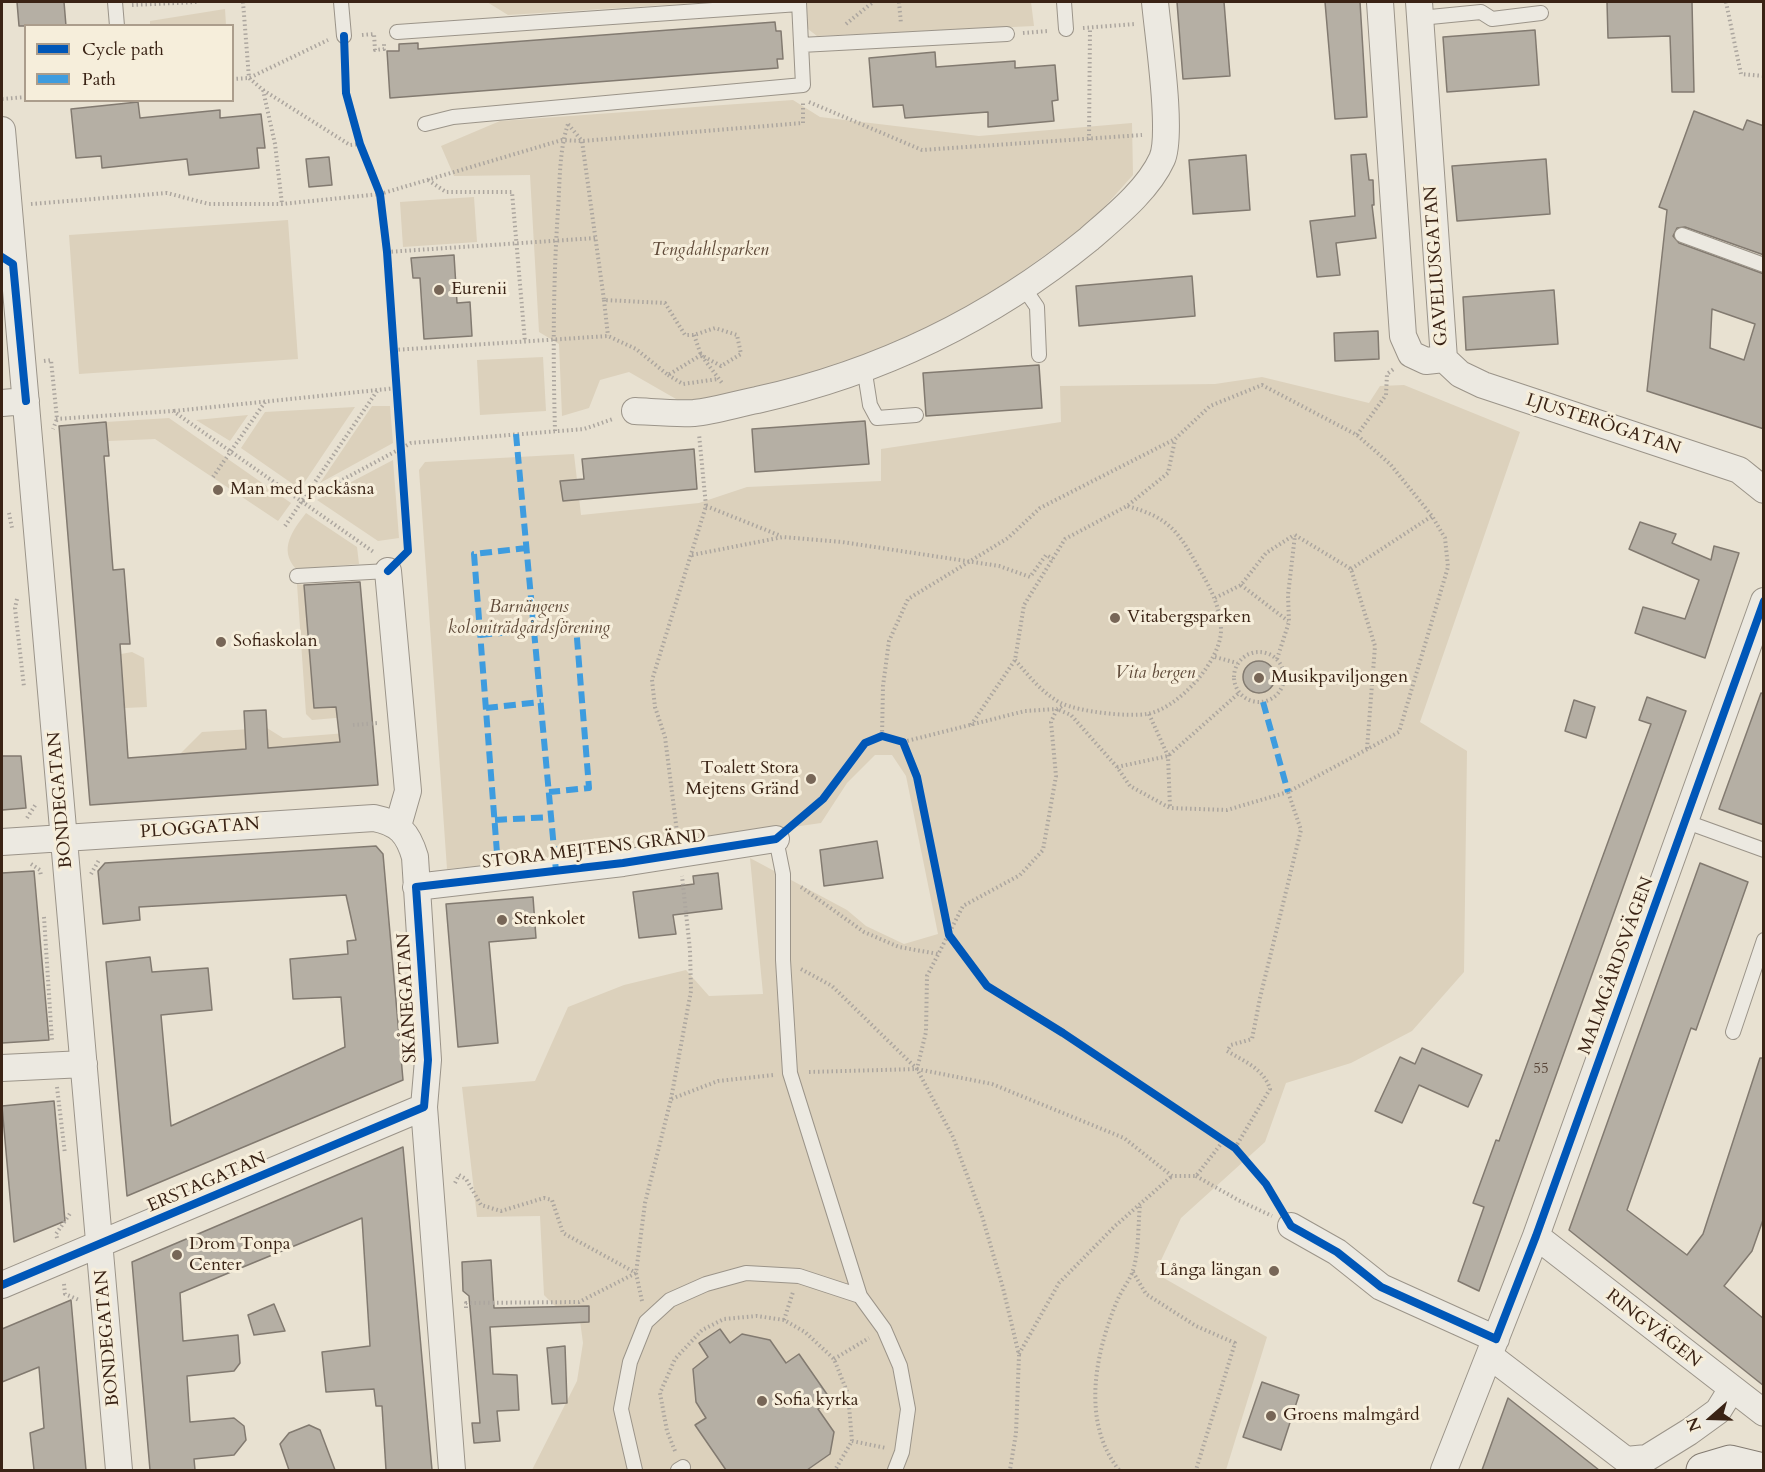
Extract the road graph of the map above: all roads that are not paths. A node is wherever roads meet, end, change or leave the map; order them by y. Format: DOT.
graph roads {
  1 [pos="340,2"];
  2 [pos="1064,2"];
  3 [pos="1155,2"];
  4 [pos="1380,2"];
  5 [pos="799,3"];
  6 [pos="115,4"];
  7 [pos="1420,10"];
  8 [pos="1541,13"];
  9 [pos="117,24"];
  10 [pos="1066,29"];
  11 [pos="397,32"];
  12 [pos="1008,34"];
  13 [pos="344,36"];
  14 [pos="801,45"];
  15 [pos="1426,96"];
  16 [pos="1387,97"];
  17 [pos="425,124"];
  18 [pos="2,130"];
  19 [pos="1682,235"];
  20 [pos="7,260"];
  21 [pos="1764,265"];
  22 [pos="1024,288"];
  23 [pos="1040,355"];
  24 [pos="1444,359"];
  25 [pos="864,367"];
  26 [pos="18,408"];
  27 [pos="635,411"];
  28 [pos="916,416"];
  29 [pos="1764,490"];
  30 [pos="388,571"];
  31 [pos="297,576"];
  32 [pos="1764,602"];
  33 [pos="1684,821"];
  34 [pos="398,826"];
  35 [pos="64,838"];
  36 [pos="776,839"];
  37 [pos="2,842"];
  38 [pos="1764,850"];
  39 [pos="416,887"];
  40 [pos="1764,940"];
  41 [pos="1733,1032"];
  42 [pos="84,1064"];
  43 [pos="2,1068"];
  44 [pos="424,1107"];
  45 [pos="1290,1225"];
  46 [pos="1536,1236"];
  47 [pos="101,1244"];
  48 [pos="2,1285"];
  49 [pos="860,1296"];
  50 [pos="1493,1348"];
  51 [pos="1731,1390"];
  52 [pos="1764,1413"];
  53 [pos="1707,1469"];
  54 [pos="119,1470"];
  55 [pos="452,1470"];
  56 [pos="635,1470"];
  57 [pos="895,1470"];
  58 [pos="1444,1470"];
  59 [pos="1763,1470"];
  1 -- 13 [label="lane"];
  2 -- 10 [label="lane"];
  3 -- 22 [label="street"];
  4 -- 16 [label="street, GAVELIUSGATAN"];
  5 -- 11 [label="lane"];
  5 -- 14 [label="lane"];
  6 -- 9 [label="lane"];
  7 -- 8 [label="lane"];
  7 -- 15 [label="street, GAVELIUSGATAN"];
  12 -- 14 [label="lane"];
  14 -- 17 [label="lane"];
  15 -- 16 [label="street"];
  15 -- 24 [label="street, GAVELIUSGATAN"];
  16 -- 24 [label="street, GAVELIUSGATAN"];
  18 -- 20 [label="street, BONDEGATAN"];
  19 -- 21 [label="lane"];
  20 -- 26 [label="street, BONDEGATAN"];
  22 -- 23 [label="lane"];
  22 -- 25 [label="street"];
  24 -- 29 [label="street, LJUSTERÖGATAN"];
  25 -- 27 [label="street"];
  25 -- 28 [label="lane"];
  26 -- 35 [label="street, BONDEGATAN"];
  30 -- 31 [label="lane"];
  30 -- 34 [label="street"];
  32 -- 33 [label="street, MALMGÅRDSVÄGEN"];
  33 -- 38 [label="lane"];
  33 -- 46 [label="street, MALMGÅRDSVÄGEN"];
  34 -- 35 [label="street, PLOGGATAN"];
  34 -- 39 [label="street, SKÅNEGATAN"];
  35 -- 37 [label="street, PLOGGATAN"];
  35 -- 42 [label="street, BONDEGATAN"];
  36 -- 39 [label="street, STORA MEJTENS GRÄND"];
  36 -- 49 [label="lane"];
  39 -- 44 [label="street, SKÅNEGATAN"];
  40 -- 41 [label="lane"];
  42 -- 43 [label="street"];
  42 -- 47 [label="street, BONDEGATAN"];
  44 -- 47 [label="street, ERSTAGATAN"];
  44 -- 55 [label="street, SKÅNEGATAN"];
  45 -- 50 [label="street"];
  46 -- 50 [label="street, MALMGÅRDSVÄGEN"];
  46 -- 51 [label="street, RINGVÄGEN"];
  47 -- 48 [label="street, ERSTAGATAN"];
  47 -- 54 [label="street, BONDEGATAN"];
  49 -- 56 [label="lane"];
  49 -- 57 [label="lane"];
  50 -- 51 [label="street"];
  50 -- 58 [label="street, MALMGÅRDSVÄGEN"];
  51 -- 52 [label="street, RINGVÄGEN"];
  53 -- 59 [label="main road"];
}
